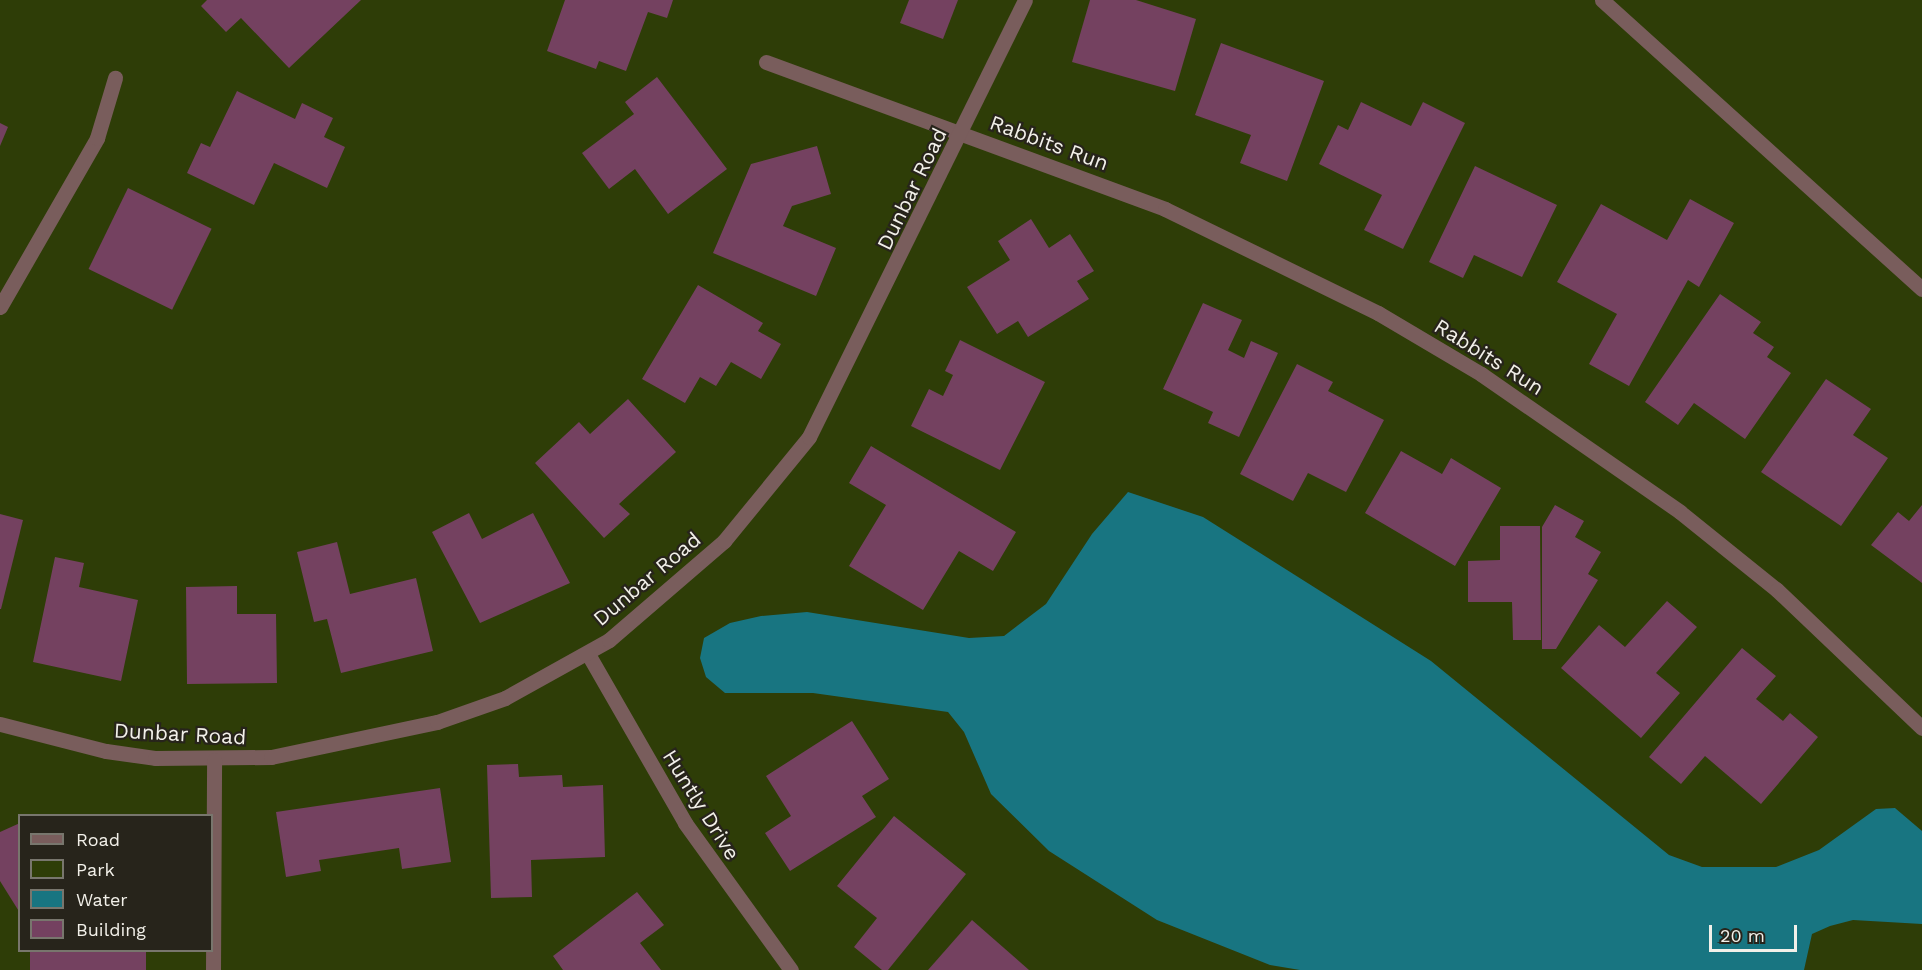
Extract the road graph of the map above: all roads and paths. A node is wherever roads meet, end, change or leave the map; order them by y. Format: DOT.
graph roads {
  1 [pos="1025,0"];
  2 [pos="1602,0"];
  3 [pos="766,62"];
  4 [pos="115,78"];
  5 [pos="963,134"];
  6 [pos="1922,289"];
  7 [pos="0,307"];
  8 [pos="588,654"];
  9 [pos="0,724"];
  10 [pos="1922,728"];
  11 [pos="214,760"];
  12 [pos="213,970"];
  13 [pos="791,970"];
  1 -- 5 [label="street, Dunbar Road"];
  2 -- 6 [label="street"];
  3 -- 5 [label="street, Rabbits Run"];
  4 -- 7 [label="street"];
  5 -- 8 [label="street, Dunbar Road"];
  5 -- 10 [label="street, Rabbits Run"];
  8 -- 11 [label="street, Dunbar Road"];
  8 -- 13 [label="street, Huntly Drive"];
  9 -- 11 [label="street, Dunbar Road"];
  11 -- 12 [label="street"];
}
